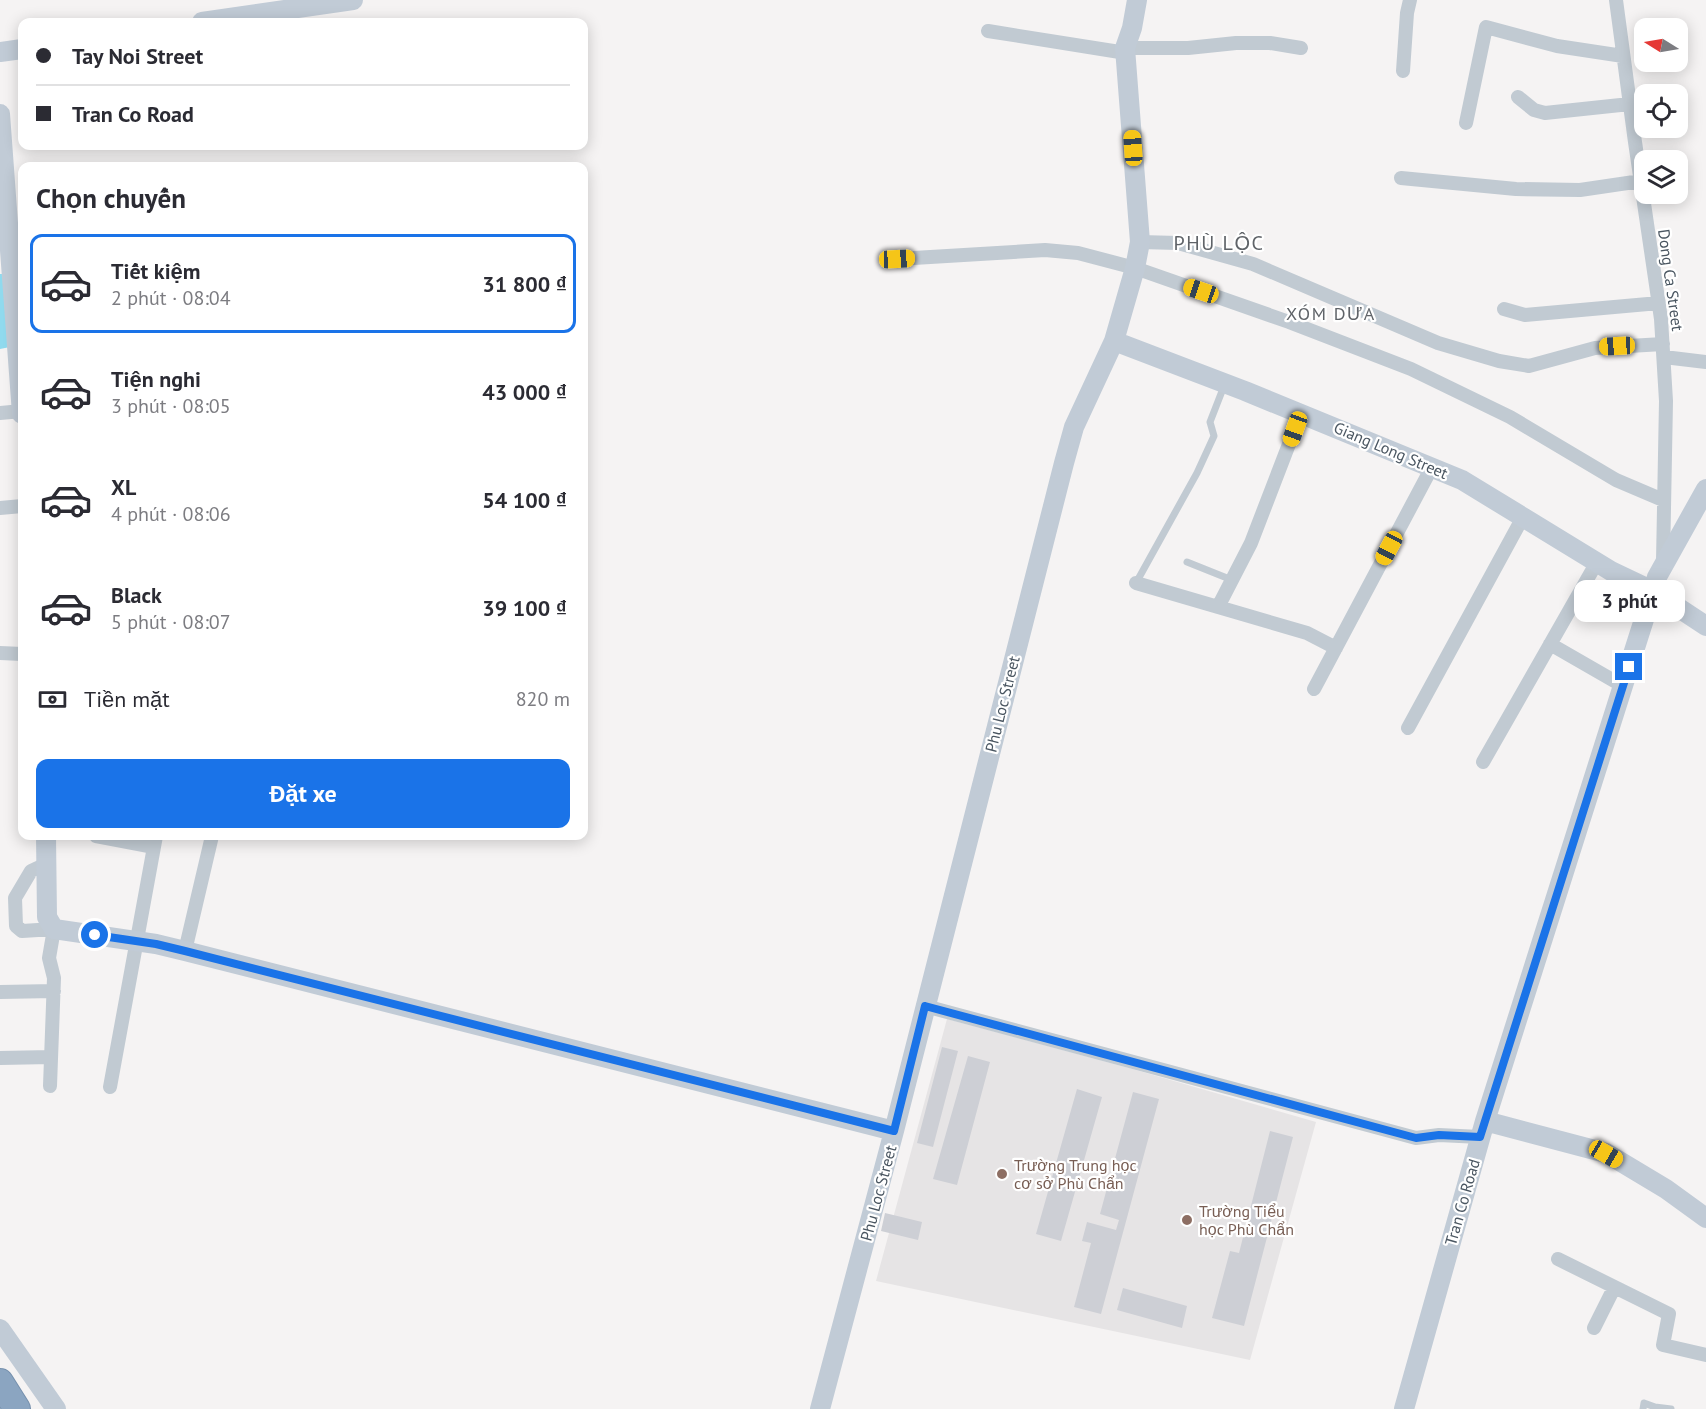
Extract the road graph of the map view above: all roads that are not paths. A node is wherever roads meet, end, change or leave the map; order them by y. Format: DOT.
graph roads {
  1 [pos="353,0"];
  2 [pos="1137,0"];
  3 [pos="1410,0"];
  4 [pos="1616,0"];
  5 [pos="229,18"];
  6 [pos="988,31"];
  7 [pos="1300,48"];
  8 [pos="18,50"];
  9 [pos="1125,51"];
  10 [pos="0,52"];
  11 [pos="1623,56"];
  12 [pos="1404,71"];
  13 [pos="1518,98"];
  14 [pos="1630,104"];
  15 [pos="0,114"];
  16 [pos="1466,123"];
  17 [pos="1637,150"];
  18 [pos="1401,178"];
  19 [pos="1634,182"];
  20 [pos="1644,204"];
  21 [pos="1140,242"];
  22 [pos="897,259"];
  23 [pos="1135,268"];
  24 [pos="1659,303"];
  25 [pos="1504,309"];
  26 [pos="18,312"];
  27 [pos="1114,341"];
  28 [pos="1664,350"];
  29 [pos="1706,362"];
  30 [pos="1226,383"];
  31 [pos="0,413"];
  32 [pos="18,413"];
  33 [pos="1301,413"];
  34 [pos="1432,467"];
  35 [pos="1706,489"];
  36 [pos="1664,500"];
  37 [pos="18,506"];
  38 [pos="0,508"];
  39 [pos="1523,517"];
  40 [pos="1187,562"];
  41 [pos="1597,562"];
  42 [pos="1663,566"];
  43 [pos="1232,580"];
  44 [pos="1136,583"];
  45 [pos="1653,591"];
  46 [pos="1218,607"];
  47 [pos="1706,626"];
  48 [pos="1550,644"];
  49 [pos="1336,648"];
  50 [pos="0,653"];
  51 [pos="18,654"];
  52 [pos="1623,686"];
  53 [pos="1314,689"];
  54 [pos="1408,728"];
  55 [pos="1483,762"];
  56 [pos="46,840"];
  57 [pos="211,840"];
  58 [pos="155,841"];
  59 [pos="46,864"];
  60 [pos="54,929"];
  61 [pos="137,941"];
  62 [pos="185,951"];
  63 [pos="54,991"];
  64 [pos="0,992"];
  65 [pos="925,1006"];
  66 [pos="51,1056"];
  67 [pos="0,1058"];
  68 [pos="50,1086"];
  69 [pos="110,1087"];
  70 [pos="1483,1129"];
  71 [pos="894,1131"];
  72 [pos="1706,1218"];
  73 [pos="1558,1259"];
  74 [pos="1614,1288"];
  75 [pos="1594,1328"];
  76 [pos="0,1329"];
  77 [pos="1706,1355"];
  78 [pos="0,1383"];
  79 [pos="17,1409"];
  80 [pos="56,1409"];
  81 [pos="820,1409"];
  82 [pos="1404,1409"];
  83 [pos="1643,1409"];
  84 [pos="1671,1409"];
  1 -- 5 [label="street"];
  2 -- 9 [label="street, Phu Loc Street"];
  3 -- 12 [label="street"];
  4 -- 11 [label="street, Dong Ca Street"];
  6 -- 9 [label="street"];
  7 -- 9 [label="street"];
  8 -- 10 [label="street"];
  9 -- 21 [label="street, Phu Loc Street"];
  11 -- 14 [label="street, Dong Ca Street"];
  11 -- 16 [label="street"];
  13 -- 14 [label="street"];
  14 -- 17 [label="street, Dong Ca Street"];
  15 -- 26 [label="street"];
  18 -- 19 [label="street"];
  20 -- 24 [label="street, Dong Ca Street"];
  21 -- 23 [label="street, Phu Loc Street"];
  21 -- 28 [label="street"];
  22 -- 23 [label="street"];
  23 -- 27 [label="street, Phu Loc Street"];
  23 -- 36 [label="street"];
  24 -- 25 [label="street"];
  24 -- 28 [label="street, Dong Ca Street"];
  27 -- 30 [label="street, Giang Long Street"];
  27 -- 65 [label="street, Phu Loc Street"];
  28 -- 29 [label="street"];
  28 -- 36 [label="street, Dong Ca Street"];
  30 -- 33 [label="street, Giang Long Street"];
  30 -- 44 [label="lane"];
  31 -- 32 [label="street"];
  33 -- 34 [label="street, Giang Long Street"];
  33 -- 43 [label="street"];
  34 -- 39 [label="street, Giang Long Street"];
  34 -- 49 [label="street"];
  35 -- 42 [label="street, Tran Co Road"];
  36 -- 42 [label="street, Dong Ca Street"];
  37 -- 38 [label="street"];
  39 -- 41 [label="street, Giang Long Street"];
  39 -- 54 [label="street"];
  40 -- 43 [label="lane"];
  41 -- 45 [label="street, Giang Long Street"];
  41 -- 48 [label="street"];
  42 -- 45 [label="street, Tran Co Road"];
  43 -- 46 [label="street"];
  44 -- 46 [label="street"];
  45 -- 47 [label="street, Giang Long Street"];
  45 -- 52 [label="street, Tran Co Road"];
  46 -- 49 [label="street"];
  48 -- 52 [label="street"];
  48 -- 55 [label="street"];
  49 -- 53 [label="street"];
  50 -- 51 [label="street"];
  52 -- 70 [label="street, Tran Co Road"];
  56 -- 59 [label="street"];
  57 -- 62 [label="street"];
  58 -- 61 [label="street"];
  59 -- 60 [label="street"];
  59 -- 60 [label="street"];
  60 -- 61 [label="street"];
  60 -- 63 [label="street"];
  61 -- 62 [label="street"];
  61 -- 69 [label="street"];
  62 -- 71 [label="street"];
  63 -- 64 [label="street"];
  63 -- 66 [label="street"];
  65 -- 70 [label="street"];
  65 -- 71 [label="street, Phu Loc Street"];
  66 -- 67 [label="street"];
  66 -- 68 [label="street"];
  70 -- 72 [label="street"];
  70 -- 82 [label="street, Tran Co Road"];
  71 -- 81 [label="street, Phu Loc Street"];
  73 -- 74 [label="street"];
  74 -- 75 [label="street"];
  74 -- 77 [label="street"];
  76 -- 80 [label="street"];
  78 -- 79 [label="highway"];
  83 -- 84 [label="lane"];
}
